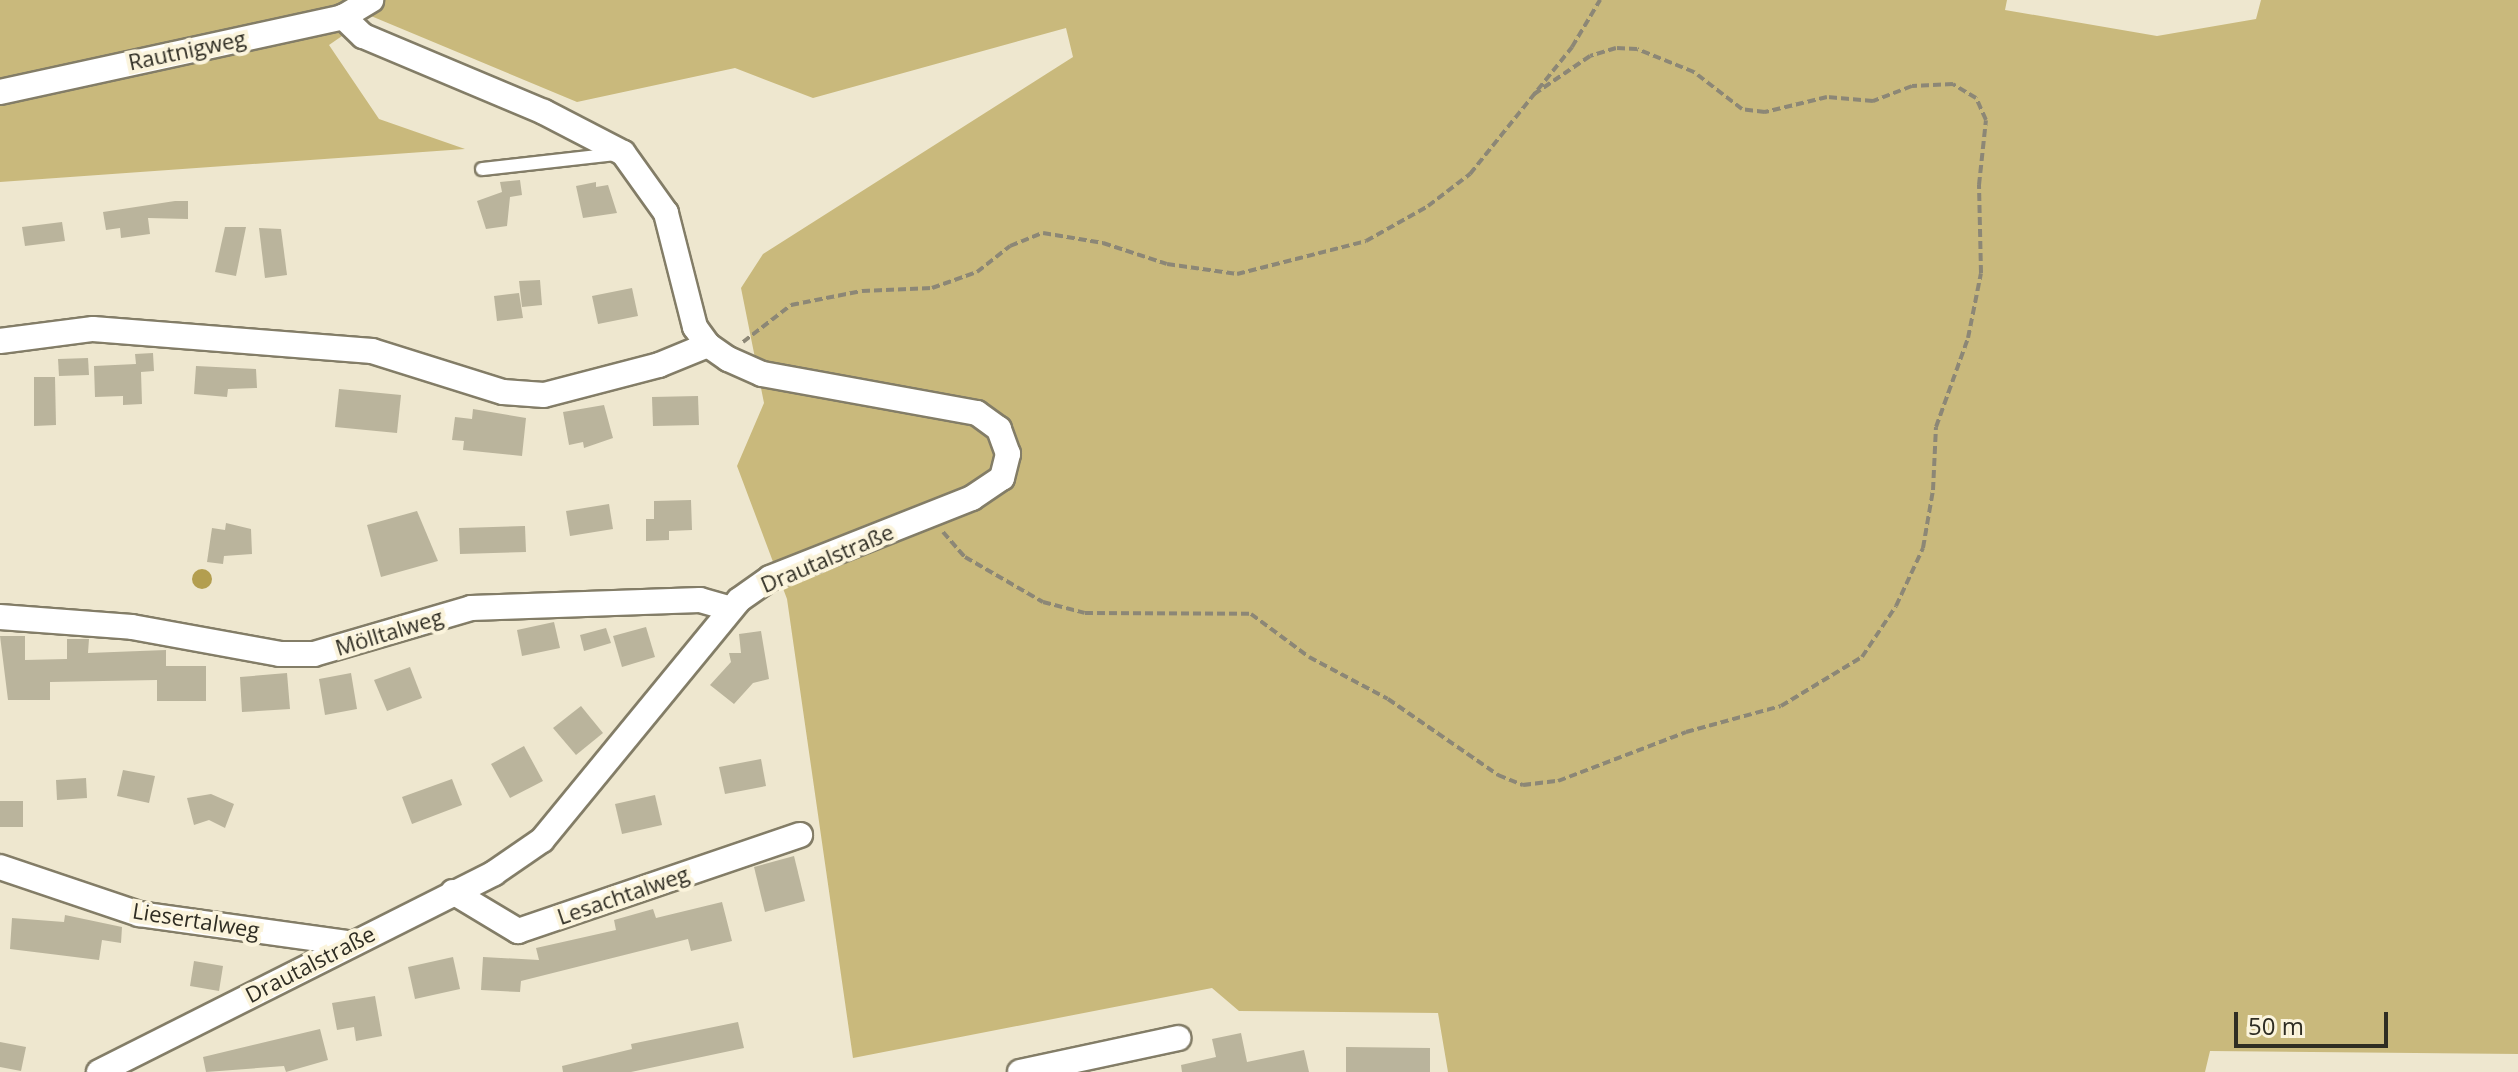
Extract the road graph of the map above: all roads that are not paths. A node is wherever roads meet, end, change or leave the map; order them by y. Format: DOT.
graph roads {
  1 [pos="371,0"];
  2 [pos="343,17"];
  3 [pos="0,92"];
  4 [pos="623,153"];
  5 [pos="482,169"];
  6 [pos="0,341"];
  7 [pos="708,345"];
  8 [pos="731,609"];
  9 [pos="0,617"];
  10 [pos="800,835"];
  11 [pos="0,867"];
  12 [pos="453,892"];
  13 [pos="349,943"];
  14 [pos="1178,1038"];
  15 [pos="99,1072"];
  16 [pos="1020,1072"];
  1 -- 2 [label="street, Rautnigweg"];
  2 -- 3 [label="street, Rautnigweg"];
  2 -- 4 [label="street, Drautalstraße"];
  4 -- 5 [label="lane"];
  4 -- 7 [label="street, Drautalstraße"];
  6 -- 7 [label="street"];
  7 -- 8 [label="street, Drautalstraße"];
  8 -- 9 [label="street, Mölltalweg"];
  8 -- 12 [label="street, Drautalstraße"];
  10 -- 12 [label="street, Lesachtalweg"];
  11 -- 13 [label="street, Liesertalweg"];
  12 -- 13 [label="street, Drautalstraße"];
  13 -- 15 [label="street, Drautalstraße"];
  14 -- 16 [label="street"];
}
